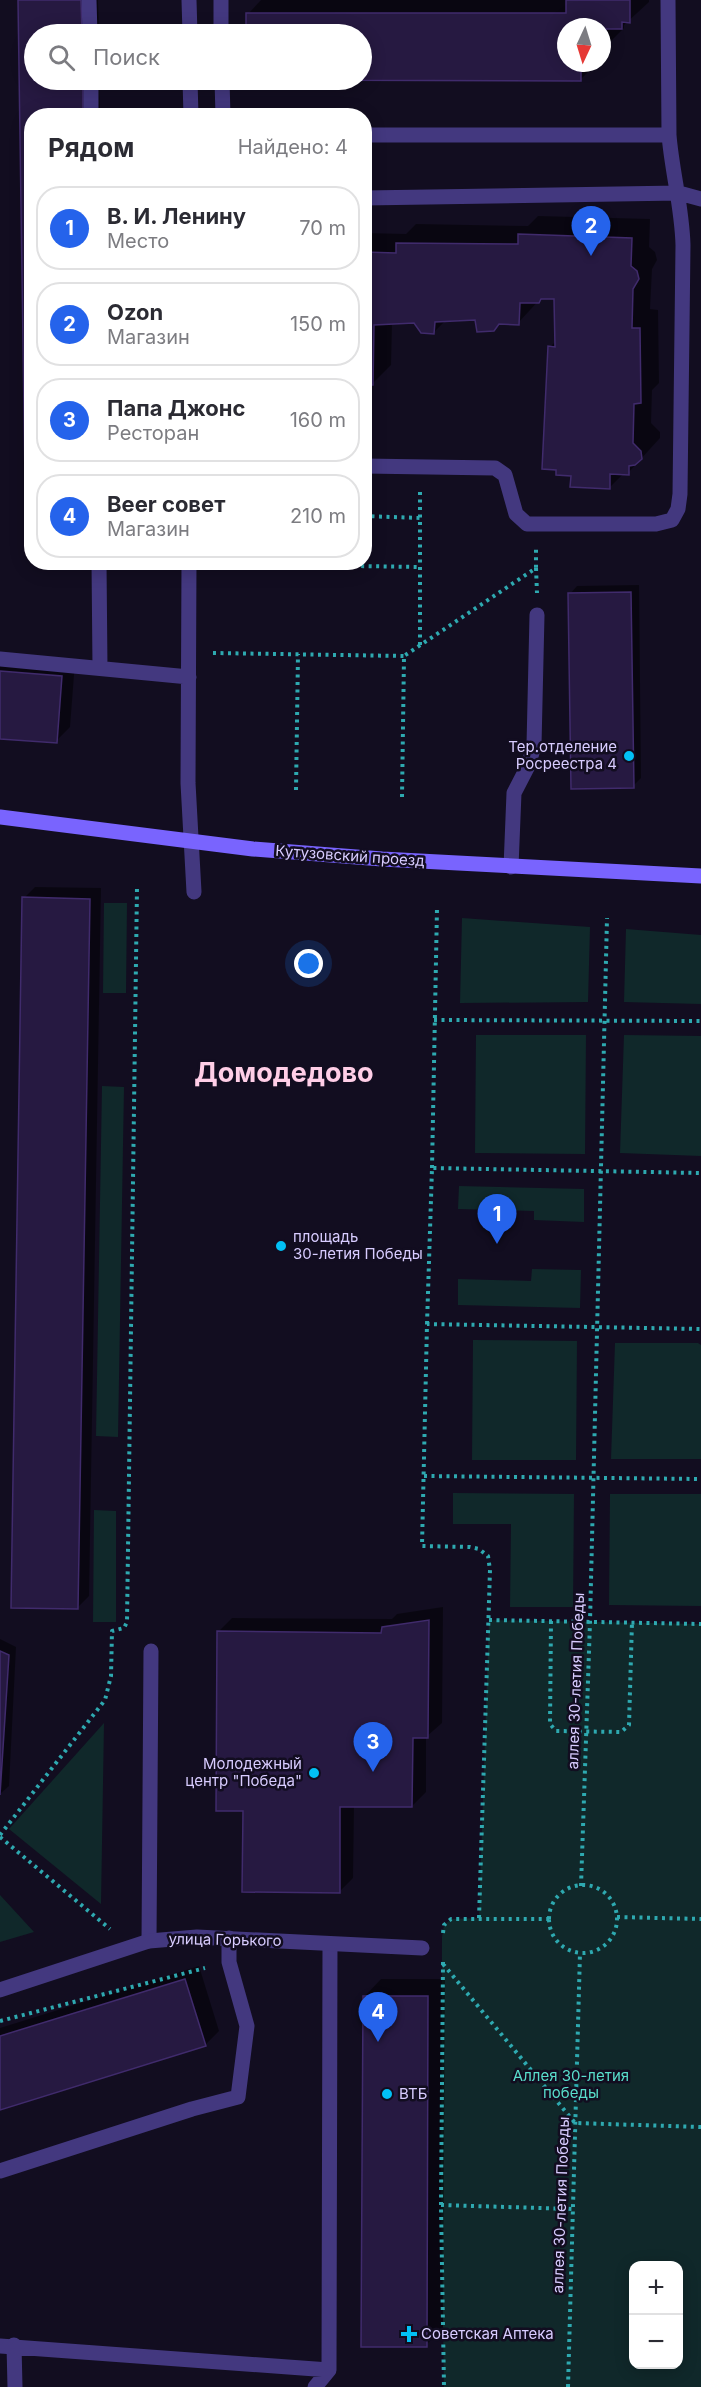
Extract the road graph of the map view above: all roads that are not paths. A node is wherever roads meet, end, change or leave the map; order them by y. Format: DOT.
graph roads {
  1 [pos="89,0"];
  2 [pos="189,0"];
  3 [pos="221,0"];
  4 [pos="668,0"];
  5 [pos="90,24"];
  6 [pos="190,24"];
  7 [pos="221,24"];
  8 [pos="91,90"];
  9 [pos="190,90"];
  10 [pos="222,90"];
  11 [pos="91,108"];
  12 [pos="191,108"];
  13 [pos="223,108"];
  14 [pos="372,135"];
  15 [pos="669,135"];
  16 [pos="679,193"];
  17 [pos="372,198"];
  18 [pos="701,199"];
  19 [pos="372,466"];
  20 [pos="99,570"];
  21 [pos="189,570"];
  22 [pos="537,615"];
  23 [pos="0,658"];
  24 [pos="100,668"];
  25 [pos="189,677"];
  26 [pos="0,817"];
  27 [pos="190,842"];
  28 [pos="511,867"];
  29 [pos="701,876"];
  30 [pos="194,892"];
  31 [pos="151,1651"];
  32 [pos="229,1938"];
  33 [pos="149,1941"];
  34 [pos="330,1944"];
  35 [pos="422,1948"];
  36 [pos="0,1990"];
  37 [pos="0,2171"];
  38 [pos="7,2345"];
  39 [pos="329,2370"];
  40 [pos="15,2387"];
  41 [pos="315,2387"];
  1 -- 5 [label="street"];
  2 -- 6 [label="street"];
  3 -- 7 [label="street"];
  4 -- 15 [label="street"];
  8 -- 11 [label="street"];
  9 -- 12 [label="street"];
  10 -- 13 [label="street"];
  14 -- 15 [label="street"];
  15 -- 16 [label="street"];
  16 -- 17 [label="street"];
  16 -- 18 [label="street"];
  16 -- 19 [label="street"];
  20 -- 24 [label="street"];
  21 -- 25 [label="street"];
  22 -- 28 [label="street"];
  23 -- 24 [label="street"];
  24 -- 25 [label="street"];
  25 -- 27 [label="street"];
  26 -- 27 [label="street, Кутузовский проезд"];
  27 -- 28 [label="street, Кутузовский проезд"];
  27 -- 30 [label="street"];
  28 -- 29 [label="street, Кутузовский проезд"];
  31 -- 33 [label="street"];
  32 -- 33 [label="street, улица Горького"];
  32 -- 34 [label="street, улица Горького"];
  32 -- 37 [label="street"];
  33 -- 36 [label="street, улица Горького"];
  34 -- 35 [label="street, улица Горького"];
  34 -- 39 [label="street"];
  38 -- 39 [label="street"];
  38 -- 40 [label="street"];
  39 -- 41 [label="street"];
}
